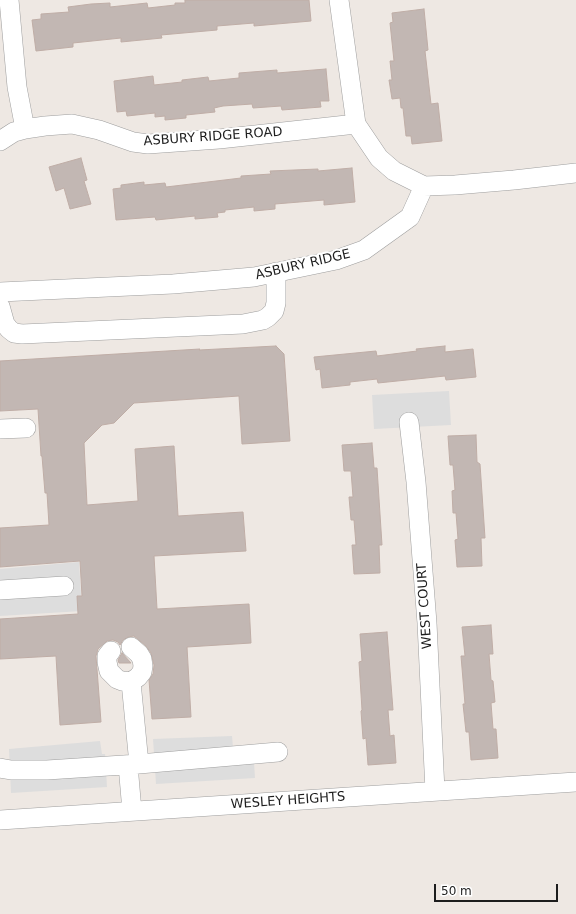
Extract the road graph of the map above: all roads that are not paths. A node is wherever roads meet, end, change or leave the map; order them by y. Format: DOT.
graph roads {
  1 [pos="9,0"];
  2 [pos="338,0"];
  3 [pos="356,124"];
  4 [pos="25,129"];
  5 [pos="0,141"];
  6 [pos="576,173"];
  7 [pos="424,186"];
  8 [pos="276,272"];
  9 [pos="0,292"];
  10 [pos="0,306"];
  11 [pos="409,422"];
  12 [pos="26,428"];
  13 [pos="0,430"];
  14 [pos="64,586"];
  15 [pos="0,590"];
  16 [pos="131,648"];
  17 [pos="111,651"];
  18 [pos="131,682"];
  19 [pos="278,752"];
  20 [pos="133,765"];
  21 [pos="0,768"];
  22 [pos="576,782"];
  23 [pos="435,791"];
  24 [pos="132,811"];
  25 [pos="0,820"];
  1 -- 4 [label="street"];
  2 -- 3 [label="street"];
  3 -- 4 [label="street, ASBURY RIDGE ROAD"];
  3 -- 7 [label="street"];
  4 -- 5 [label="street, ASBURY RIDGE ROAD"];
  6 -- 7 [label="street"];
  7 -- 8 [label="street, ASBURY RIDGE"];
  8 -- 9 [label="street, ASBURY RIDGE"];
  8 -- 10 [label="street"];
  11 -- 23 [label="street, WEST COURT"];
  12 -- 13 [label="street"];
  14 -- 15 [label="street"];
  16 -- 18 [label="street"];
  17 -- 18 [label="street"];
  18 -- 20 [label="street"];
  19 -- 20 [label="street"];
  20 -- 21 [label="street"];
  20 -- 24 [label="street"];
  22 -- 23 [label="street, WESLEY HEIGHTS"];
  23 -- 24 [label="street, WESLEY HEIGHTS"];
  24 -- 25 [label="street, WESLEY HEIGHTS"];
}
